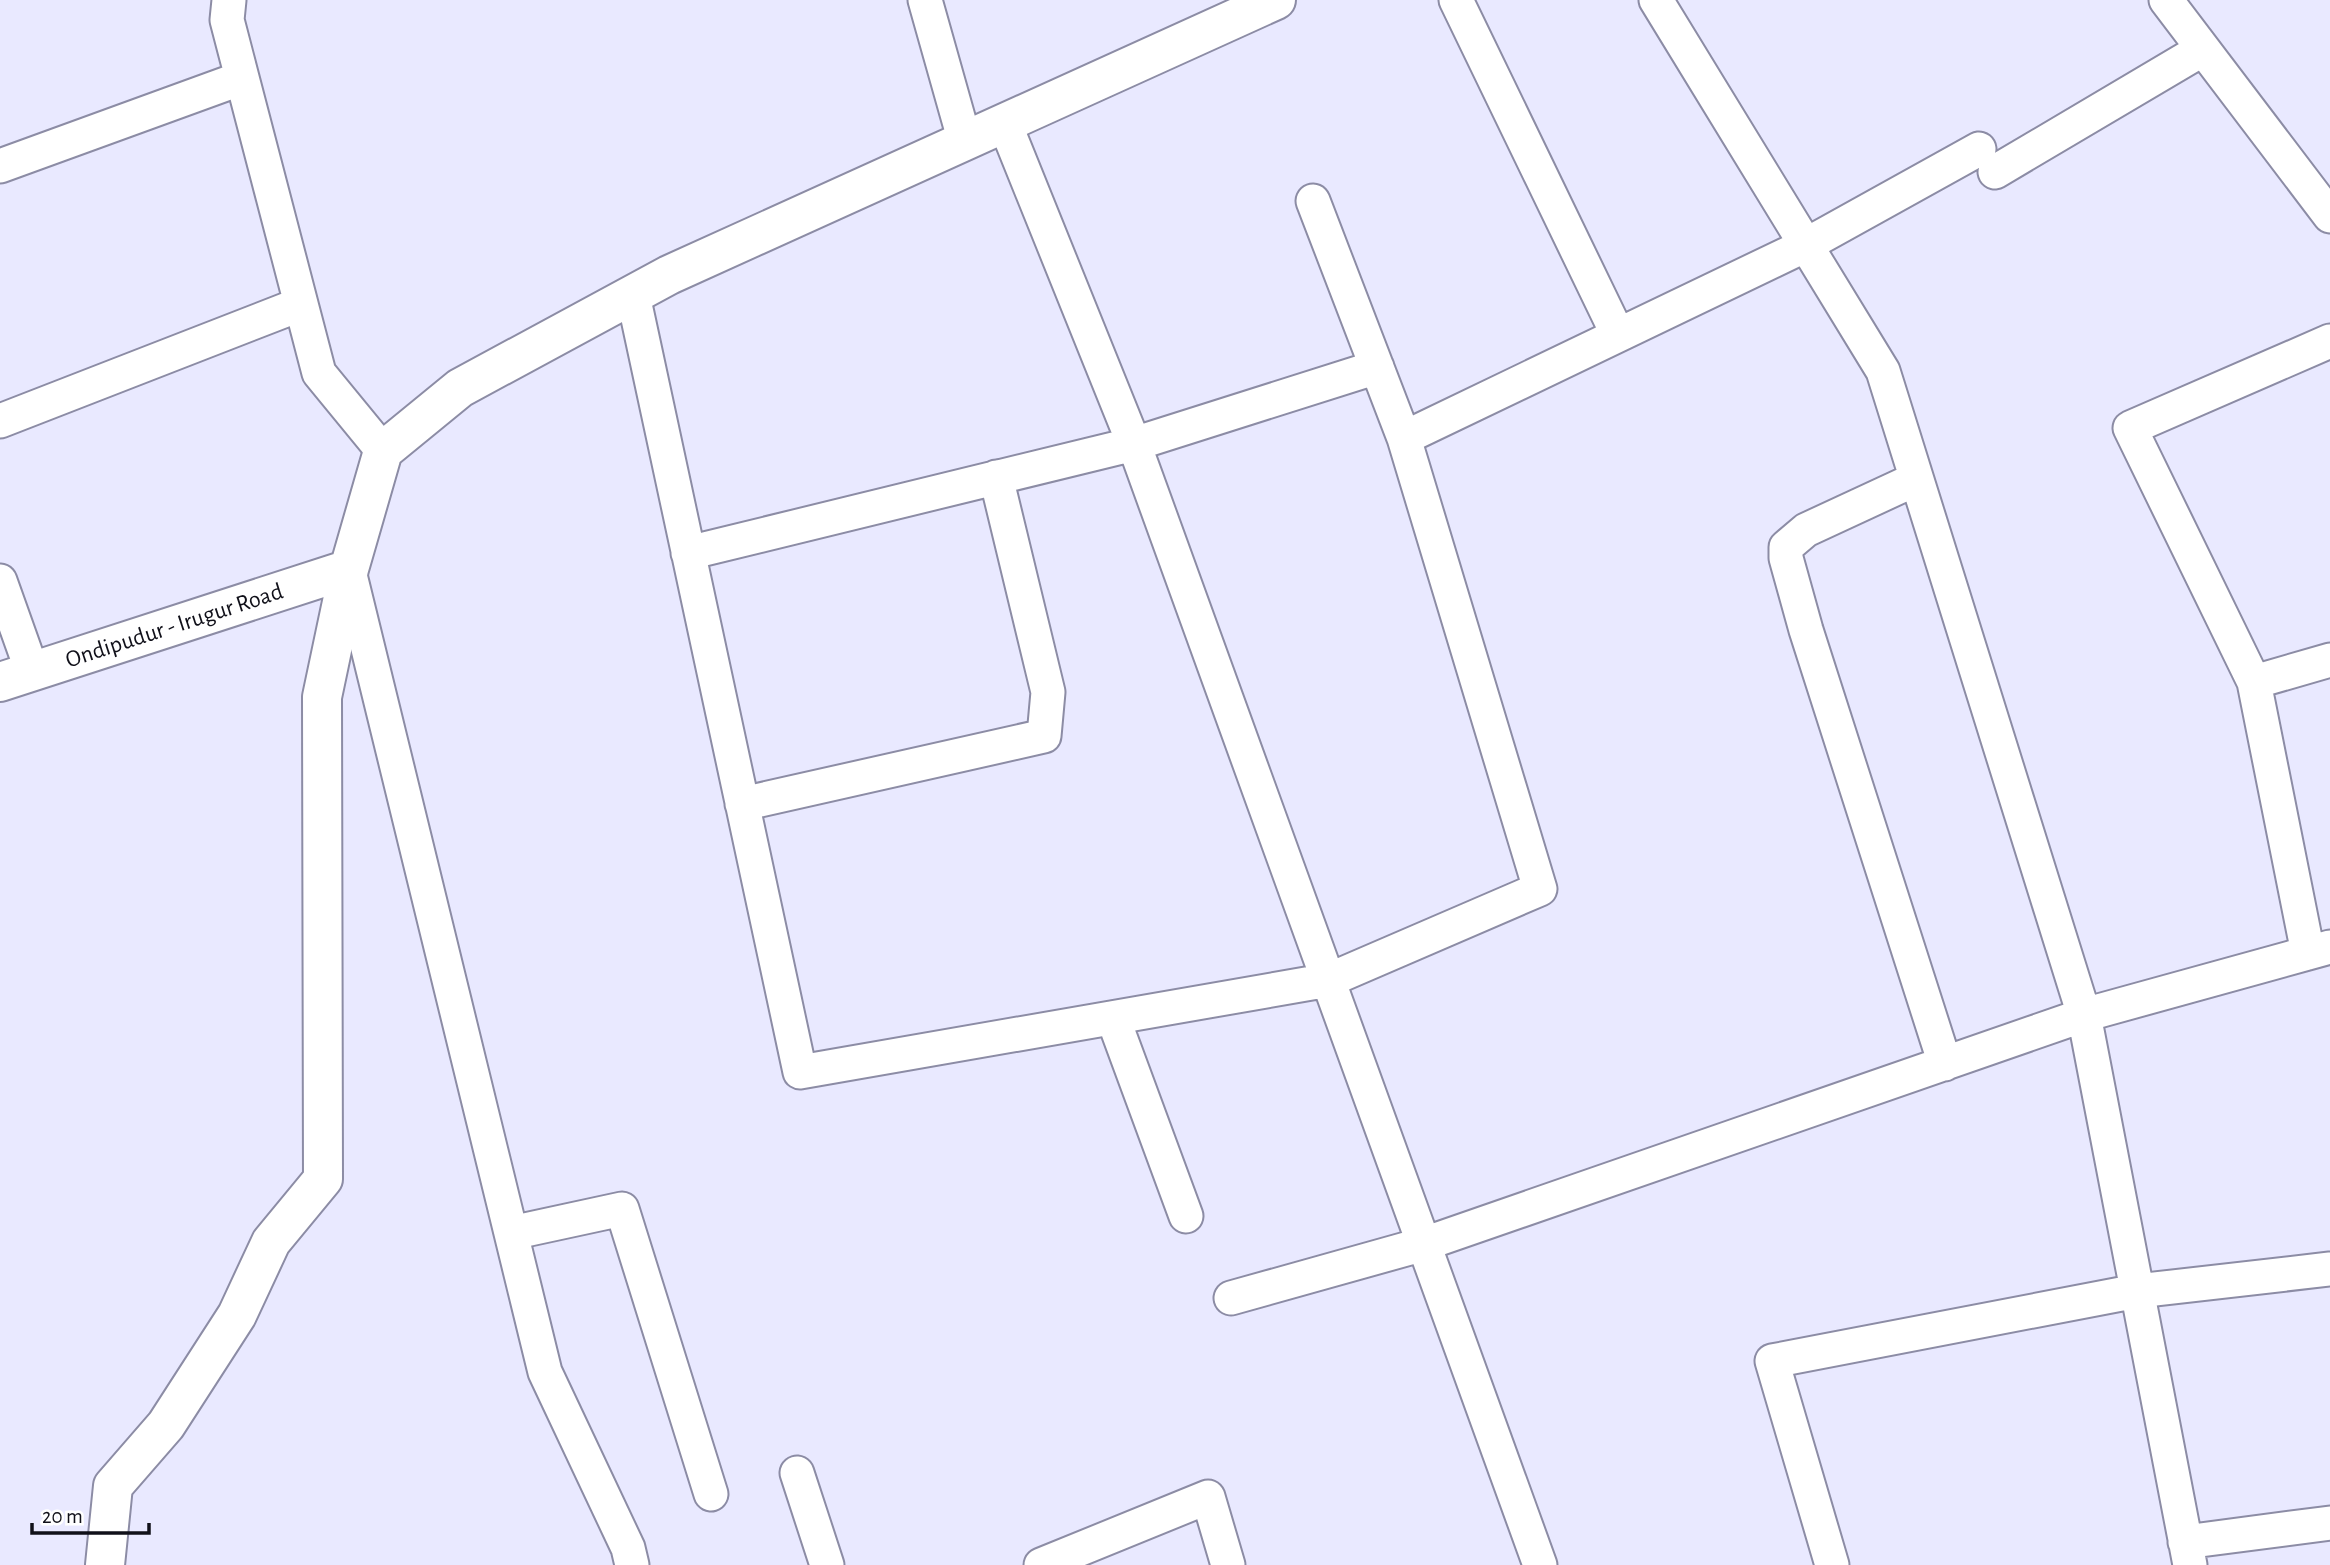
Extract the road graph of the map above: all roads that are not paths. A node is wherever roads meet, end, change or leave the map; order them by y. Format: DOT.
graph roads {
  1 [pos="229,0"];
  2 [pos="925,0"];
  3 [pos="1276,0"];
  4 [pos="1457,0"];
  5 [pos="1656,0"];
  6 [pos="2166,0"];
  7 [pos="2203,48"];
  8 [pos="242,78"];
  9 [pos="1004,124"];
  10 [pos="965,142"];
  11 [pos="0,166"];
  12 [pos="1313,201"];
  13 [pos="2330,216"];
  14 [pos="1806,245"];
  15 [pos="633,295"];
  16 [pos="301,304"];
  17 [pos="1618,335"];
  18 [pos="2330,341"];
  19 [pos="1377,367"];
  20 [pos="0,421"];
  21 [pos="1404,438"];
  22 [pos="1134,444"];
  23 [pos="383,451"];
  24 [pos="996,477"];
  25 [pos="1916,479"];
  26 [pos="688,553"];
  27 [pos="349,569"];
  28 [pos="0,581"];
  29 [pos="2330,660"];
  30 [pos="16,677"];
  31 [pos="2254,682"];
  32 [pos="742,804"];
  33 [pos="2319,950"];
  34 [pos="1329,980"];
  35 [pos="2084,1015"];
  36 [pos="1113,1018"];
  37 [pos="1945,1064"];
  38 [pos="1186,1216"];
  39 [pos="511,1233"];
  40 [pos="1424,1244"];
  41 [pos="2330,1269"];
  42 [pos="2137,1291"];
  43 [pos="1231,1298"];
  44 [pos="797,1473"];
  45 [pos="711,1494"];
  46 [pos="2330,1523"];
  47 [pos="2187,1553"];
  48 [pos="105,1565"];
  49 [pos="632,1565"];
  50 [pos="827,1565"];
  51 [pos="1041,1565"];
  52 [pos="1228,1565"];
  53 [pos="1540,1565"];
  54 [pos="1832,1565"];
  1 -- 8 [label="street"];
  2 -- 10 [label="street"];
  3 -- 9 [label="street"];
  4 -- 17 [label="street"];
  5 -- 14 [label="street"];
  6 -- 7 [label="street"];
  7 -- 13 [label="street"];
  7 -- 14 [label="street"];
  8 -- 11 [label="street"];
  8 -- 16 [label="street"];
  9 -- 10 [label="street"];
  9 -- 22 [label="street"];
  10 -- 15 [label="street"];
  12 -- 19 [label="street"];
  14 -- 17 [label="street"];
  14 -- 25 [label="street"];
  15 -- 23 [label="street"];
  15 -- 26 [label="street"];
  16 -- 20 [label="street"];
  16 -- 23 [label="street"];
  17 -- 21 [label="street"];
  18 -- 31 [label="street"];
  19 -- 21 [label="street"];
  19 -- 22 [label="street"];
  21 -- 34 [label="street"];
  22 -- 24 [label="street"];
  22 -- 34 [label="street"];
  23 -- 27 [label="street"];
  24 -- 26 [label="street"];
  24 -- 32 [label="street"];
  25 -- 35 [label="street"];
  25 -- 37 [label="street"];
  26 -- 32 [label="street"];
  27 -- 30 [label="street, Ondipudur - Irugur Road"];
  27 -- 39 [label="street"];
  27 -- 48 [label="street"];
  28 -- 30 [label="street"];
  29 -- 31 [label="street"];
  31 -- 33 [label="street"];
  32 -- 36 [label="street"];
  33 -- 35 [label="street"];
  34 -- 36 [label="street"];
  34 -- 40 [label="street"];
  35 -- 37 [label="street"];
  35 -- 42 [label="street"];
  36 -- 38 [label="street"];
  37 -- 40 [label="street"];
  39 -- 45 [label="street"];
  39 -- 49 [label="street"];
  40 -- 43 [label="street"];
  40 -- 53 [label="street"];
  41 -- 42 [label="street"];
  42 -- 47 [label="street"];
  42 -- 54 [label="street"];
  44 -- 50 [label="street"];
  46 -- 47 [label="street"];
  51 -- 52 [label="street"];
}
